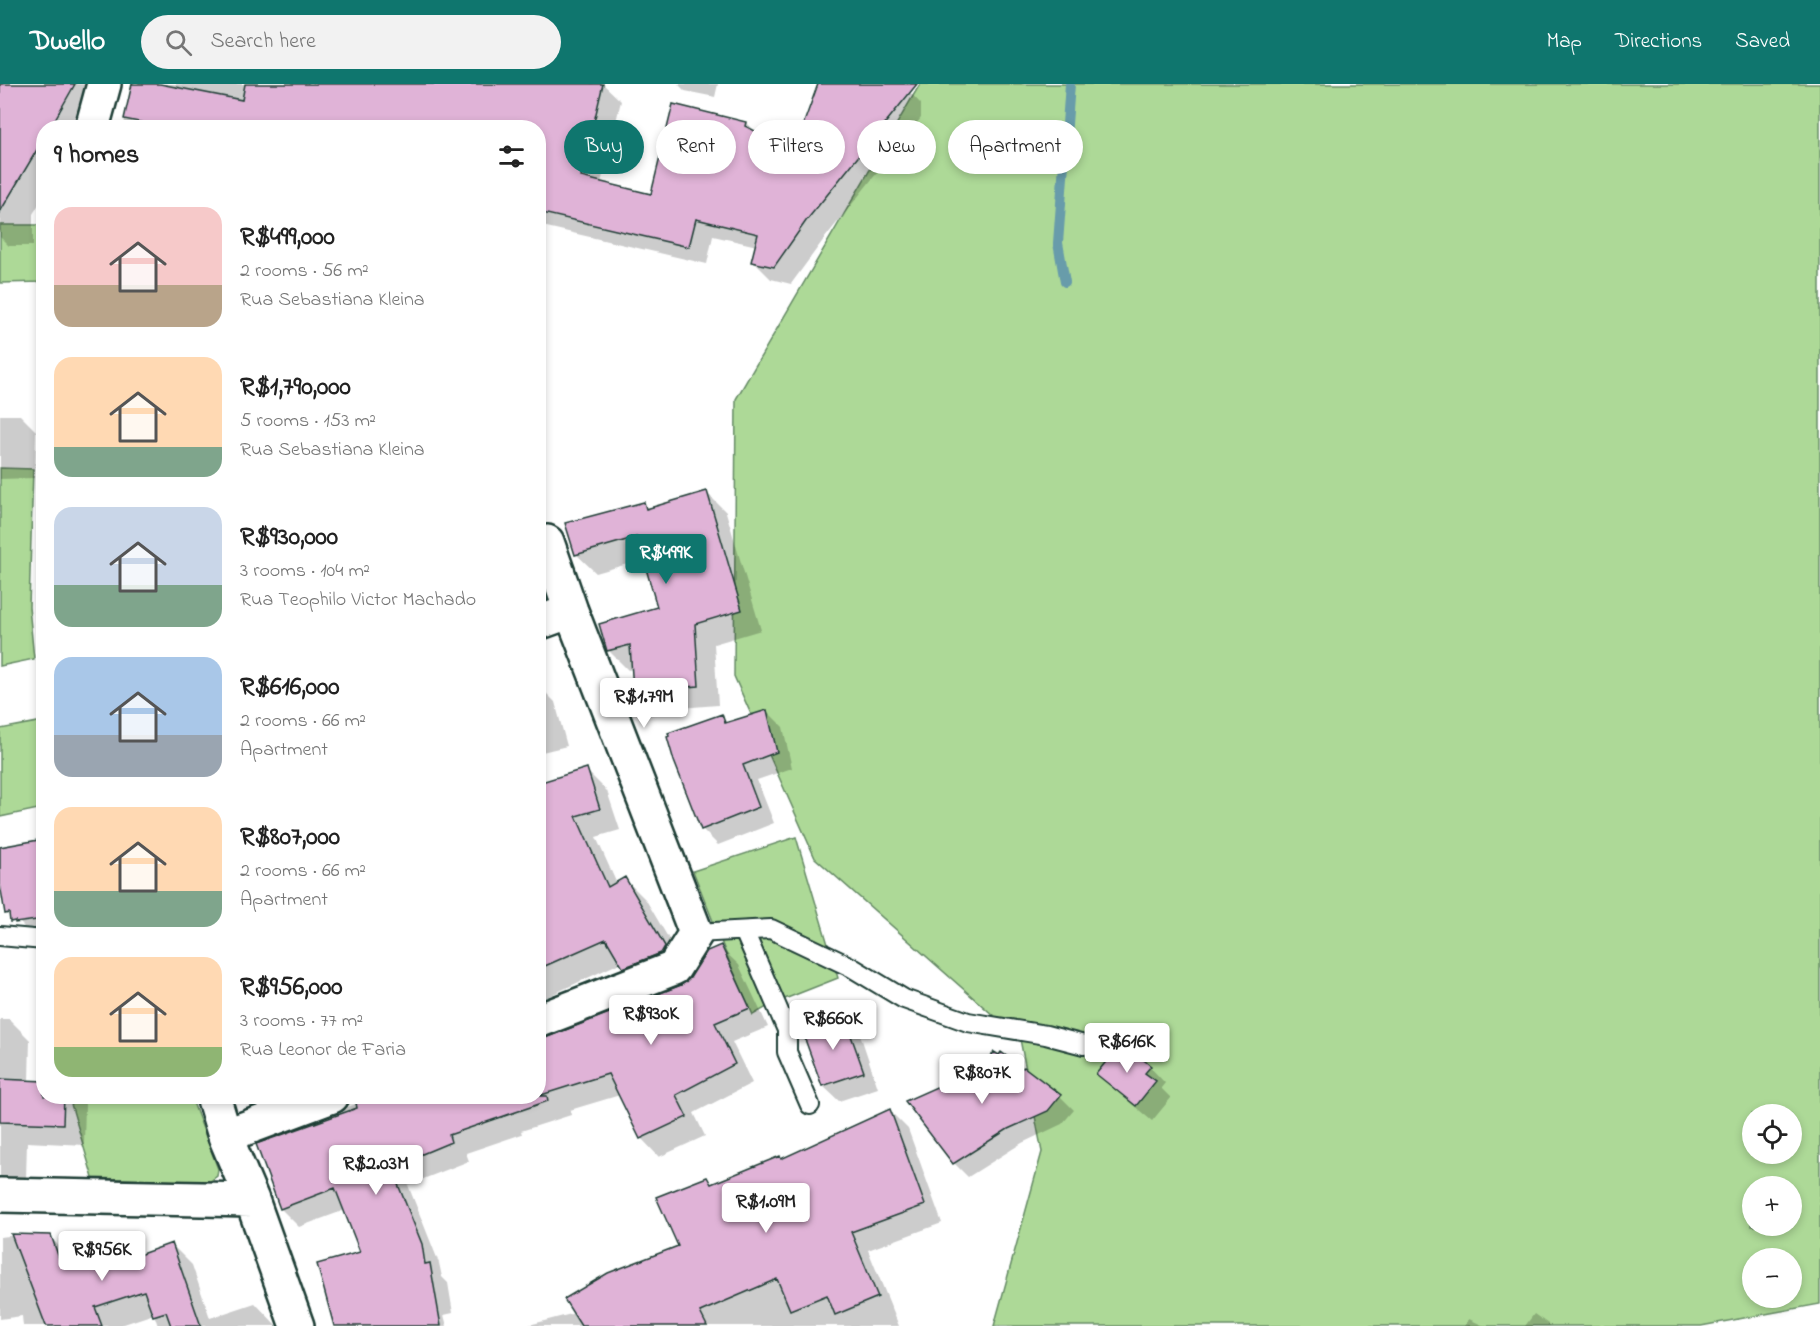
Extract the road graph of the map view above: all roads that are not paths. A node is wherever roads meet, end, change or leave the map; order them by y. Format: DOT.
graph roads {
  1 [pos="104,84"];
  2 [pos="94,120"];
  3 [pos="547,542"];
  4 [pos="571,611"];
  5 [pos="546,620"];
  6 [pos="744,931"];
  7 [pos="696,933"];
  8 [pos="0,936"];
  9 [pos="36,939"];
  10 [pos="546,1019"];
  11 [pos="1084,1045"];
  12 [pos="215,1104"];
  13 [pos="311,1104"];
  14 [pos="810,1106"];
  15 [pos="225,1136"];
  16 [pos="0,1195"];
  17 [pos="252,1200"];
  18 [pos="297,1326"];
  1 -- 2 [label="street"];
  3 -- 4 [label="street"];
  4 -- 5 [label="street"];
  4 -- 7 [label="street"];
  6 -- 7 [label="lane"];
  6 -- 11 [label="lane"];
  6 -- 14 [label="lane"];
  7 -- 10 [label="street"];
  8 -- 9 [label="lane"];
  12 -- 15 [label="street"];
  13 -- 15 [label="street"];
  15 -- 17 [label="street"];
  16 -- 17 [label="street"];
  17 -- 18 [label="street"];
}
